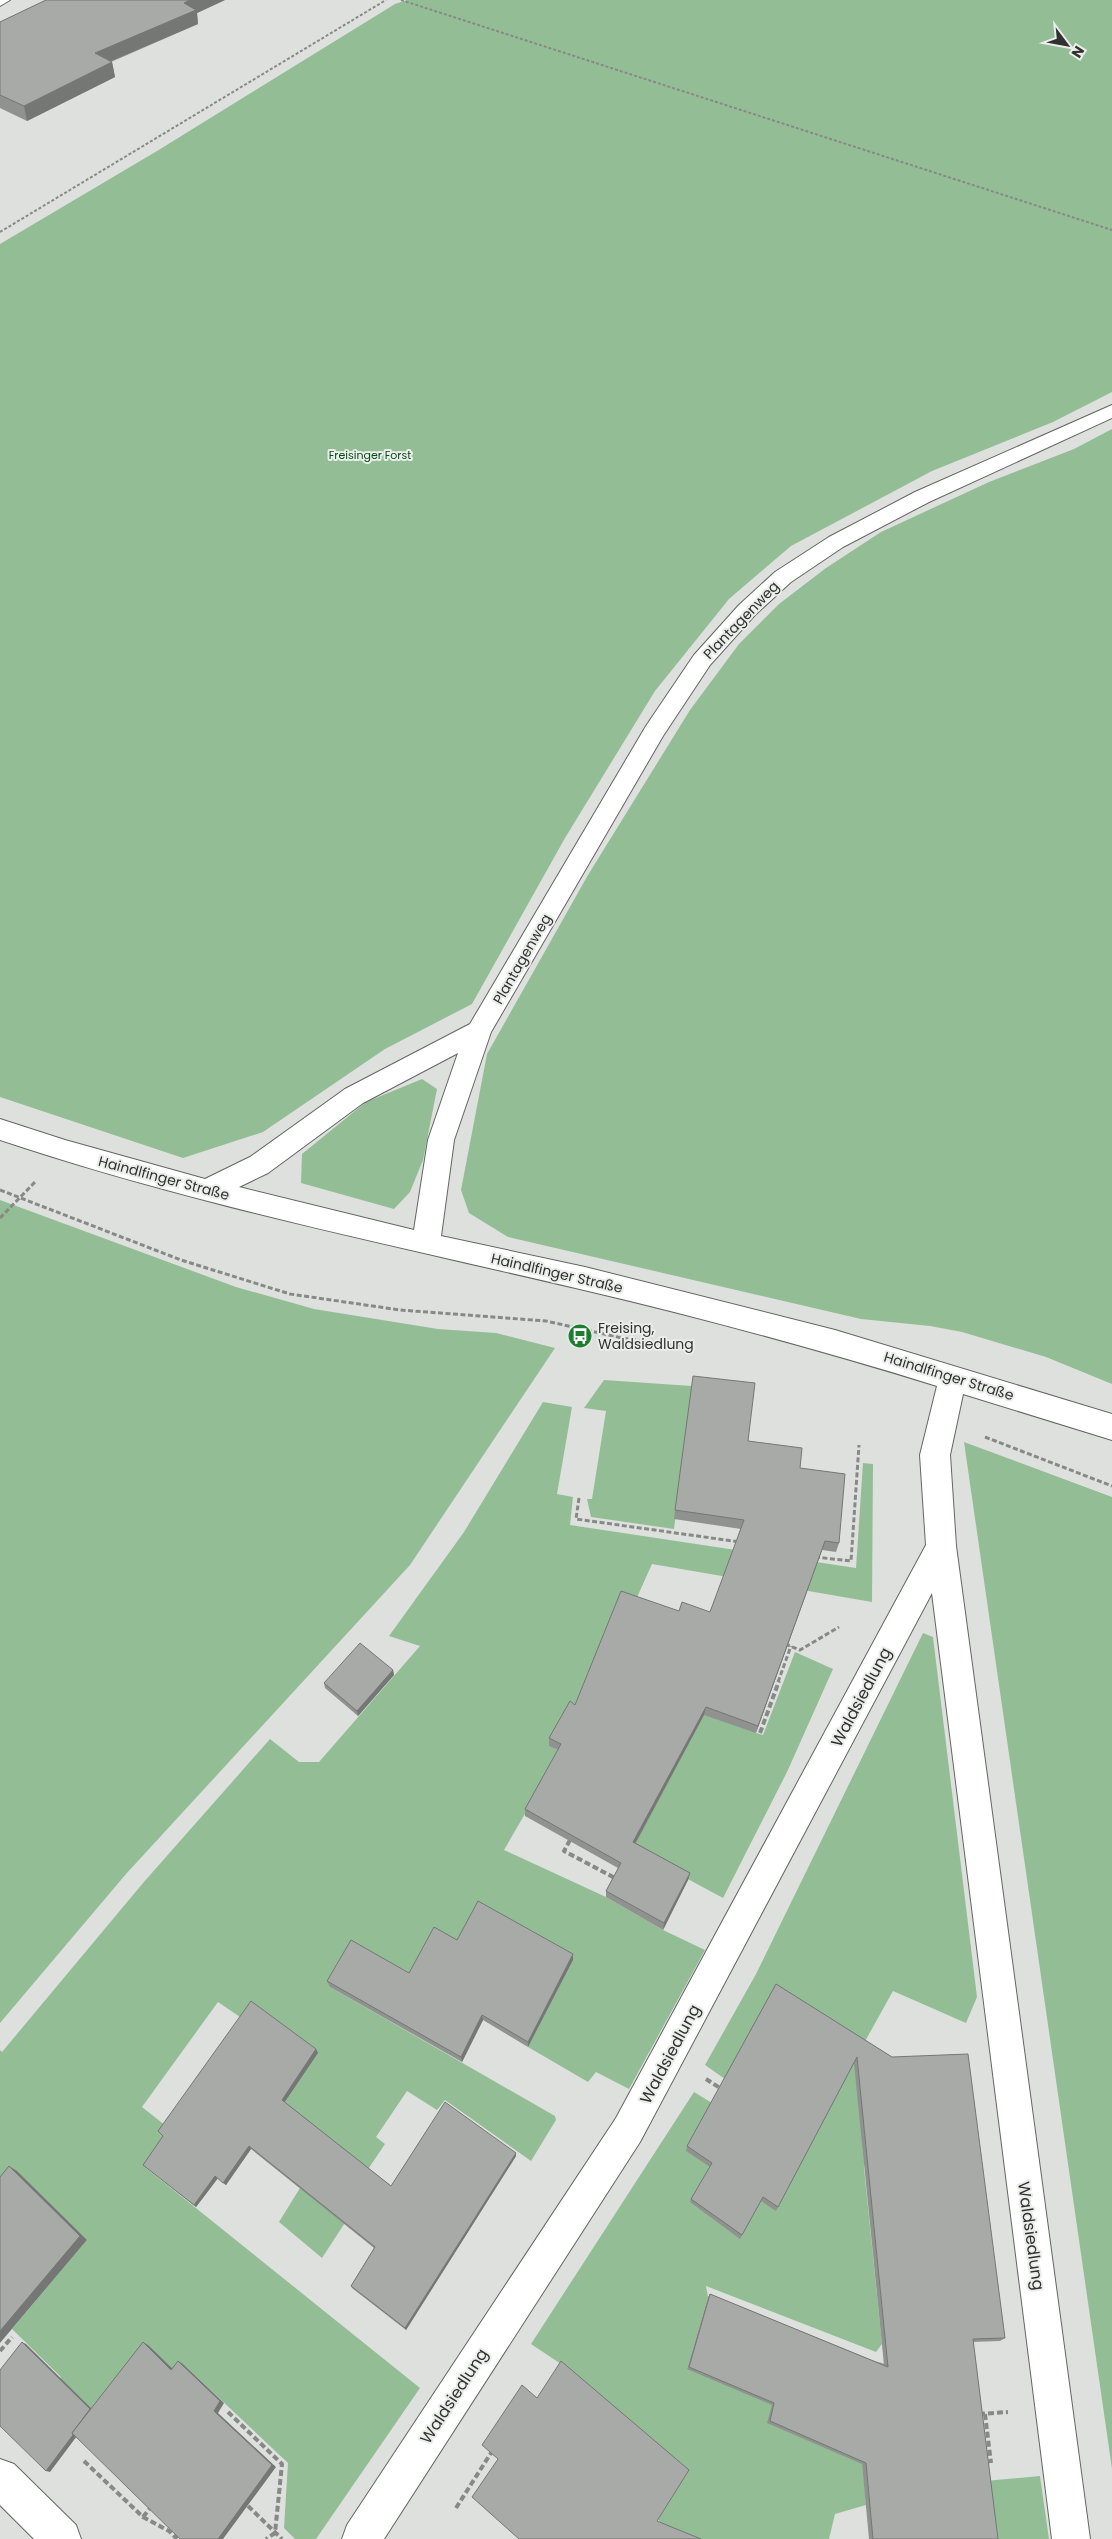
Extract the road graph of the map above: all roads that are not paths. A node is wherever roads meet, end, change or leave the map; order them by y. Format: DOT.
graph roads {
  1 [pos="1112,411"];
  2 [pos="479,1031"];
  3 [pos="0,1129"];
  4 [pos="207,1190"];
  5 [pos="426,1244"];
  6 [pos="953,1377"];
  7 [pos="1112,1427"];
  8 [pos="941,1546"];
  9 [pos="0,2478"];
  10 [pos="62,2539"];
  11 [pos="361,2539"];
  12 [pos="1071,2539"];
  1 -- 2 [label="street, Plantagenweg"];
  2 -- 4 [label="street"];
  2 -- 5 [label="street, Plantagenweg"];
  3 -- 4 [label="street, Haindlfinger Straße"];
  4 -- 5 [label="street, Haindlfinger Straße"];
  5 -- 6 [label="street, Haindlfinger Straße"];
  6 -- 7 [label="street, Haindlfinger Straße"];
  6 -- 8 [label="street, Waldsiedlung"];
  8 -- 11 [label="street, Waldsiedlung"];
  8 -- 12 [label="street, Waldsiedlung"];
  9 -- 10 [label="street"];
}
